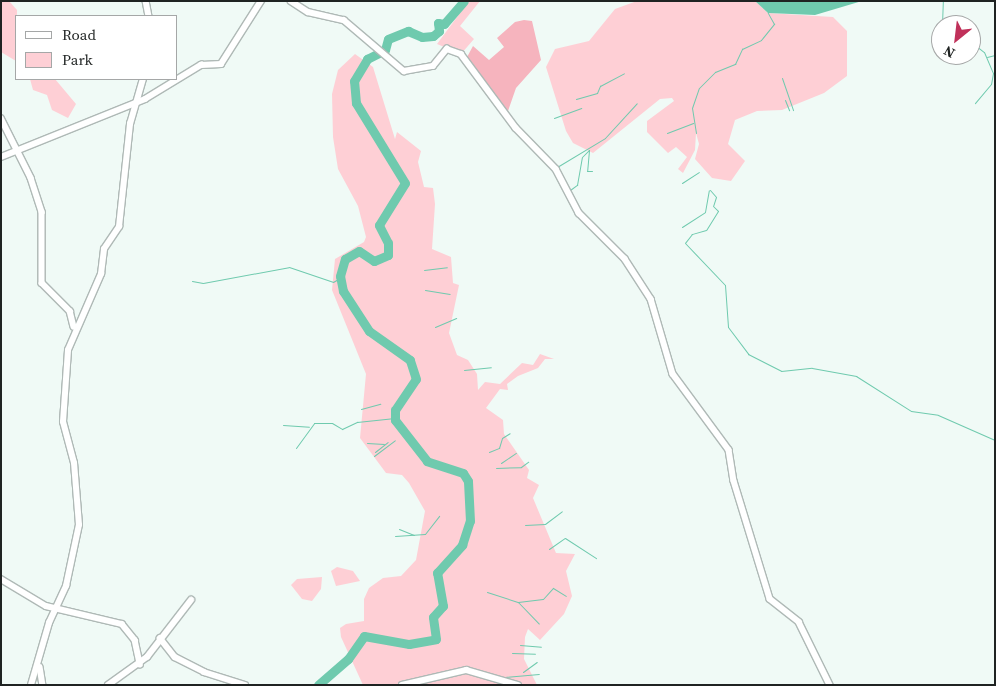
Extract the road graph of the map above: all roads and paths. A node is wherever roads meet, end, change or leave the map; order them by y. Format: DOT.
graph roads {
  1 [pos="146,1"];
  2 [pos="261,1"];
  3 [pos="291,1"];
  4 [pos="149,15"];
  5 [pos="178,77"];
  6 [pos="143,80"];
  7 [pos="173,80"];
  8 [pos="134,104"];
  9 [pos="1,118"];
  10 [pos="15,152"];
  11 [pos="1,157"];
  12 [pos="75,329"];
  13 [pos="1,579"];
  14 [pos="190,600"];
  15 [pos="56,609"];
  16 [pos="160,638"];
  17 [pos="140,664"];
  18 [pos="40,665"];
  19 [pos="31,685"];
  20 [pos="44,685"];
  21 [pos="108,685"];
  22 [pos="245,685"];
  23 [pos="402,685"];
  24 [pos="518,685"];
  25 [pos="830,685"];
  1 -- 4 [label="street"];
  2 -- 5 [label="street"];
  3 -- 25 [label="street"];
  6 -- 8 [label="street"];
  7 -- 8 [label="street"];
  8 -- 10 [label="street"];
  8 -- 12 [label="street"];
  9 -- 10 [label="street"];
  10 -- 11 [label="street"];
  10 -- 12 [label="street"];
  12 -- 15 [label="street"];
  13 -- 15 [label="street"];
  14 -- 16 [label="street"];
  15 -- 17 [label="street"];
  15 -- 18 [label="street"];
  16 -- 17 [label="street"];
  16 -- 22 [label="street"];
  17 -- 21 [label="street"];
  18 -- 19 [label="street"];
  18 -- 20 [label="street"];
  23 -- 24 [label="street"];
}
